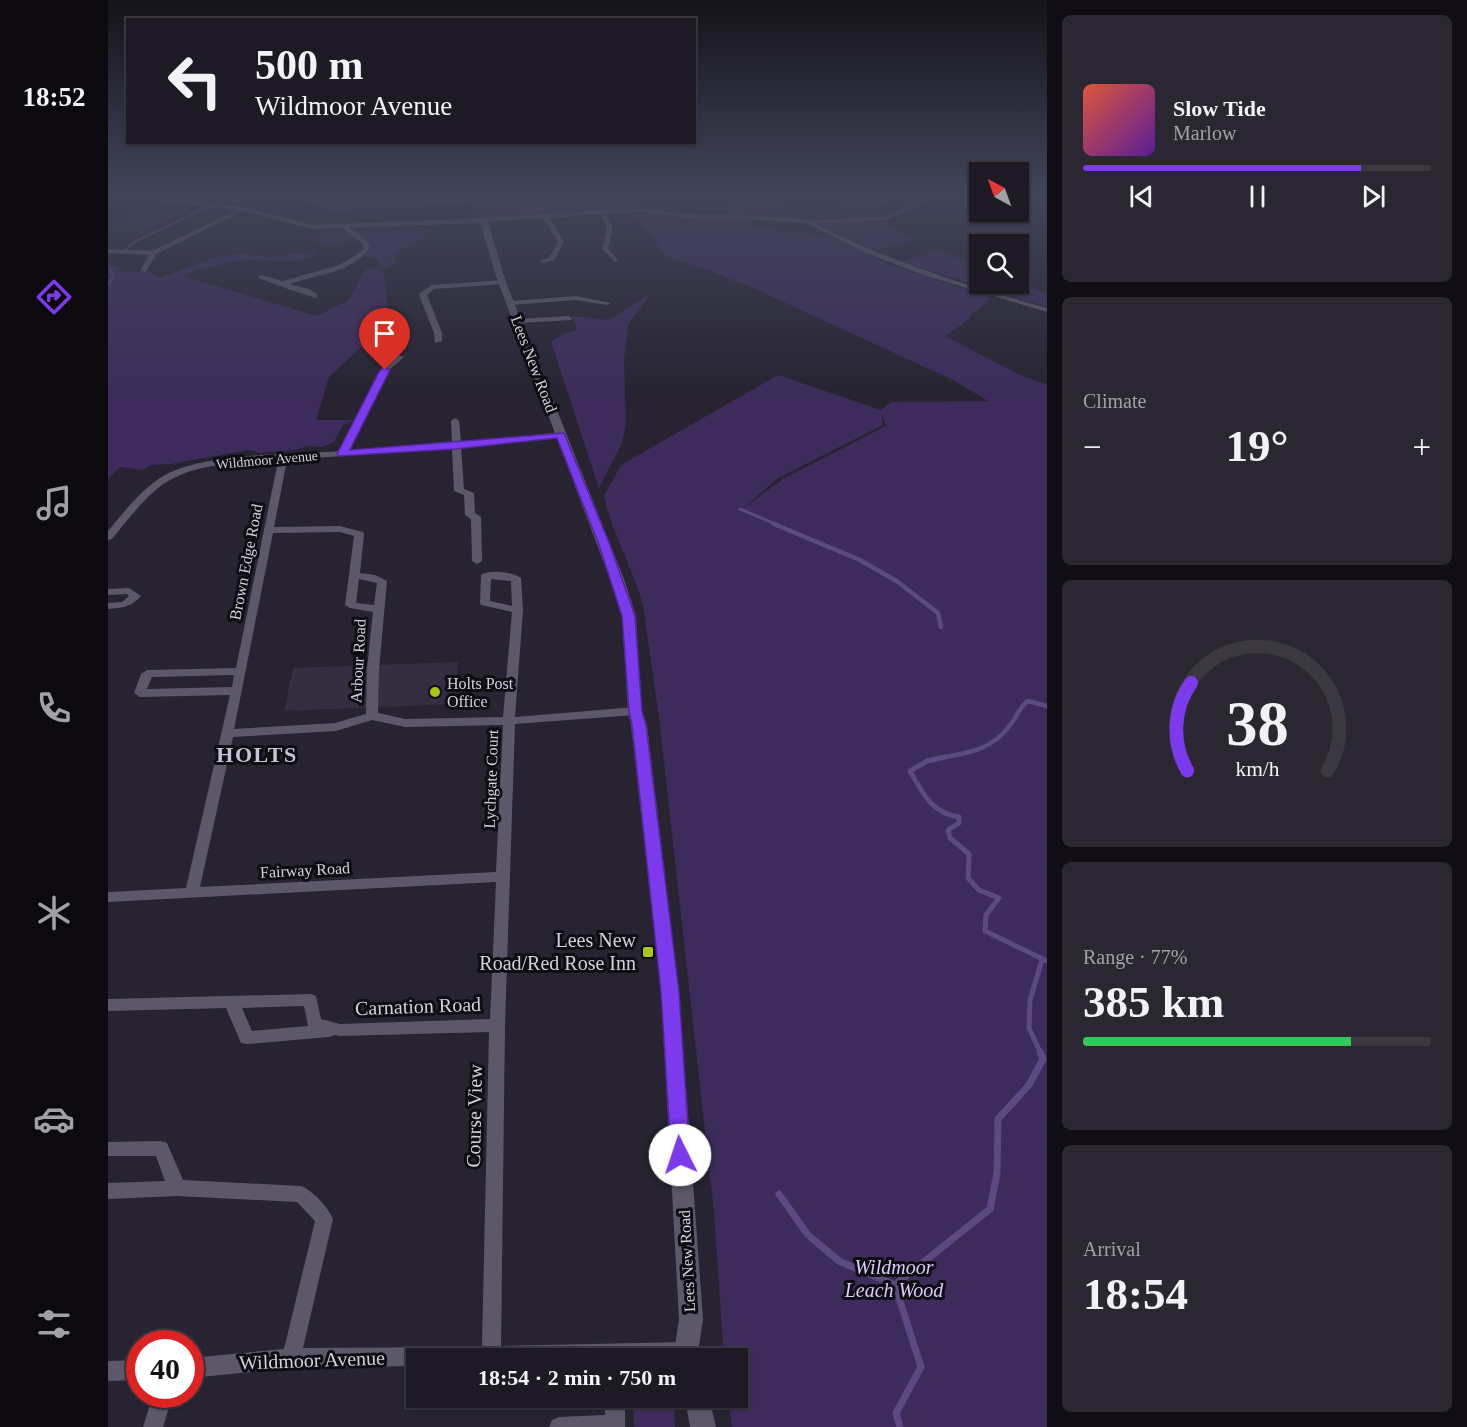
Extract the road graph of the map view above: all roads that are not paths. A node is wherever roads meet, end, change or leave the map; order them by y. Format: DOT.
graph roads {
  1 [pos="149,261"];
  2 [pos="355,261"];
  3 [pos="495,261"];
  4 [pos="893,261"];
  5 [pos="144,271"];
  6 [pos="261,277"];
  7 [pos="427,277"];
  8 [pos="502,282"];
  9 [pos="282,284"];
  10 [pos="432,287"];
  11 [pos="314,296"];
  12 [pos="511,303"];
  13 [pos="607,303"];
  14 [pos="1047,310"];
  15 [pos="568,318"];
  16 [pos="519,321"];
  17 [pos="438,341"];
  18 [pos="400,357"];
  19 [pos="455,421"];
  20 [pos="561,435"];
  21 [pos="456,446"];
  22 [pos="343,454"];
  23 [pos="283,458"];
  24 [pos="268,530"];
  25 [pos="108,537"];
  26 [pos="477,561"];
  27 [pos="354,576"];
  28 [pos="108,592"];
  29 [pos="108,606"];
  30 [pos="378,609"];
  31 [pos="518,610"];
  32 [pos="241,671"];
  33 [pos="237,691"];
  34 [pos="635,711"];
  35 [pos="372,716"];
  36 [pos="509,721"];
  37 [pos="228,733"];
  38 [pos="503,877"];
  39 [pos="192,893"];
  40 [pos="108,897"];
  41 [pos="231,1001"];
  42 [pos="108,1005"];
  43 [pos="497,1025"];
  44 [pos="340,1030"];
  45 [pos="108,1149"];
  46 [pos="177,1188"];
  47 [pos="108,1191"];
  48 [pos="491,1348"];
  49 [pos="688,1348"];
  50 [pos="406,1357"];
  51 [pos="291,1358"];
  52 [pos="204,1367"];
  53 [pos="126,1370"];
  54 [pos="108,1371"];
  55 [pos="159,1408"];
  56 [pos="615,1408"];
  57 [pos="699,1408"];
  58 [pos="615,1426"];
  59 [pos="153,1427"];
  60 [pos="559,1427"];
  61 [pos="703,1427"];
  1 -- 5 [label="street"];
  2 -- 9 [label="street"];
  3 -- 8 [label="street, Lees New Road"];
  4 -- 14 [label="street"];
  6 -- 9 [label="street"];
  7 -- 10 [label="street"];
  8 -- 10 [label="street"];
  8 -- 12 [label="street, Lees New Road"];
  9 -- 11 [label="street"];
  10 -- 17 [label="street"];
  12 -- 13 [label="street"];
  12 -- 16 [label="street, Lees New Road"];
  15 -- 16 [label="street"];
  16 -- 20 [label="street, Lees New Road"];
  18 -- 22 [label="street"];
  19 -- 21 [label="street"];
  20 -- 21 [label="street, Wildmoor Avenue"];
  20 -- 34 [label="street, Lees New Road"];
  21 -- 22 [label="street, Wildmoor Avenue"];
  21 -- 26 [label="street"];
  22 -- 23 [label="street, Wildmoor Avenue"];
  23 -- 24 [label="street, Brown Edge Road"];
  23 -- 25 [label="street, Wildmoor Avenue"];
  24 -- 27 [label="street, Arbour Road"];
  24 -- 32 [label="street, Brown Edge Road"];
  27 -- 30 [label="street, Arbour Road"];
  27 -- 30 [label="street, Arbour Road"];
  28 -- 29 [label="street"];
  30 -- 35 [label="street, Arbour Road"];
  31 -- 36 [label="street, Lychgate Court"];
  32 -- 33 [label="street, Brown Edge Road"];
  32 -- 33 [label="street"];
  33 -- 37 [label="street, Brown Edge Road"];
  34 -- 36 [label="street"];
  34 -- 49 [label="street, Lees New Road"];
  35 -- 36 [label="street"];
  35 -- 37 [label="street"];
  36 -- 38 [label="street, Lychgate Court"];
  37 -- 39 [label="street, Brown Edge Road"];
  38 -- 39 [label="street, Fairway Road"];
  38 -- 43 [label="street, Course View"];
  39 -- 40 [label="street, Fairway Road"];
  41 -- 42 [label="street, Carnation Road"];
  41 -- 44 [label="street, Carnation Road"];
  41 -- 44 [label="street, Carnation Road"];
  43 -- 44 [label="street, Carnation Road"];
  43 -- 48 [label="street, Course View"];
  45 -- 46 [label="street"];
  46 -- 47 [label="street"];
  46 -- 51 [label="street"];
  50 -- 51 [label="street, Wildmoor Avenue"];
  51 -- 52 [label="street, Wildmoor Avenue"];
  53 -- 54 [label="street"];
  55 -- 59 [label="street"];
  56 -- 58 [label="street"];
  57 -- 61 [label="street"];
  58 -- 60 [label="street"];
}
